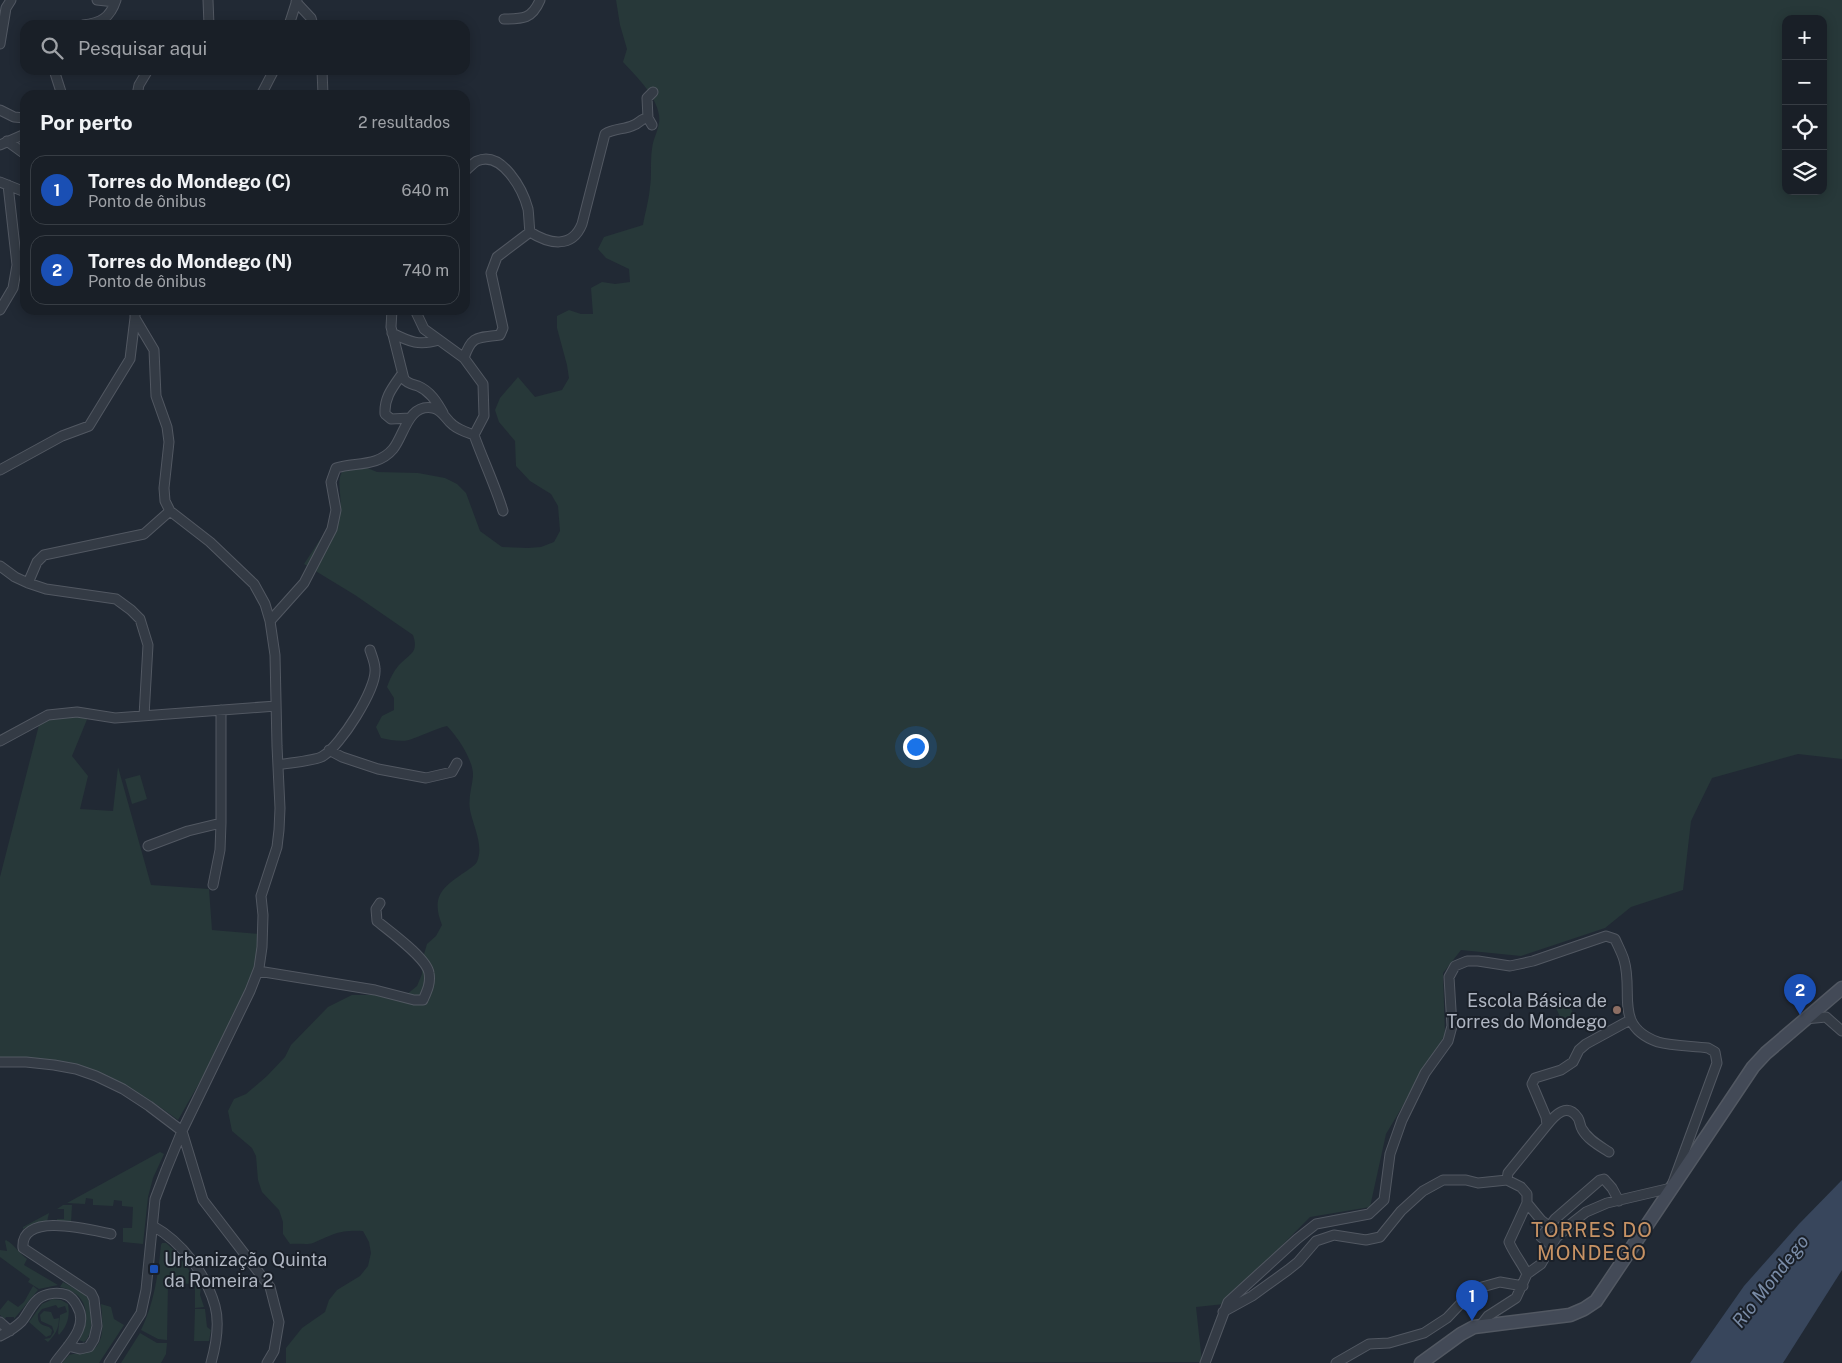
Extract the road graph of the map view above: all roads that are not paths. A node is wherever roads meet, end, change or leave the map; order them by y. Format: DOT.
graph roads {
  1 [pos="11,0"];
  2 [pos="97,0"];
  3 [pos="208,0"];
  4 [pos="540,0"];
  5 [pos="116,1"];
  6 [pos="297,1"];
  7 [pos="504,19"];
  8 [pos="102,20"];
  9 [pos="209,20"];
  10 [pos="291,20"];
  11 [pos="312,20"];
  12 [pos="0,44"];
  13 [pos="56,75"];
  14 [pos="145,75"];
  15 [pos="272,75"];
  16 [pos="322,75"];
  17 [pos="60,90"];
  18 [pos="138,90"];
  19 [pos="264,90"];
  20 [pos="323,90"];
  21 [pos="653,92"];
  22 [pos="0,110"];
  23 [pos="20,118"];
  24 [pos="20,136"];
  25 [pos="3,143"];
  26 [pos="20,152"];
  27 [pos="470,167"];
  28 [pos="4,184"];
  29 [pos="20,190"];
  30 [pos="530,232"];
  31 [pos="0,310"];
  32 [pos="135,315"];
  33 [pos="136,315"];
  34 [pos="392,315"];
  35 [pos="417,315"];
  36 [pos="392,333"];
  37 [pos="439,340"];
  38 [pos="464,358"];
  39 [pos="402,374"];
  40 [pos="444,414"];
  41 [pos="410,418"];
  42 [pos="474,435"];
  43 [pos="0,470"];
  44 [pos="170,511"];
  45 [pos="503,511"];
  46 [pos="0,566"];
  47 [pos="28,583"];
  48 [pos="270,621"];
  49 [pos="370,650"];
  50 [pos="276,706"];
  51 [pos="221,710"];
  52 [pos="144,716"];
  53 [pos="0,741"];
  54 [pos="329,750"];
  55 [pos="458,763"];
  56 [pos="278,765"];
  57 [pos="222,823"];
  58 [pos="148,846"];
  59 [pos="213,885"];
  60 [pos="380,903"];
  61 [pos="258,971"];
  62 [pos="1842,988"];
  63 [pos="1805,1019"];
  64 [pos="1630,1020"];
  65 [pos="1842,1032"];
  66 [pos="0,1062"];
  67 [pos="1547,1125"];
  68 [pos="182,1131"];
  69 [pos="1609,1152"];
  70 [pos="1507,1180"];
  71 [pos="1671,1188"];
  72 [pos="1618,1200"];
  73 [pos="1527,1203"];
  74 [pos="153,1226"];
  75 [pos="1550,1227"];
  76 [pos="110,1234"];
  77 [pos="1551,1246"];
  78 [pos="1527,1274"];
  79 [pos="1523,1286"];
  80 [pos="1223,1312"];
  81 [pos="0,1322"];
  82 [pos="1482,1325"];
  83 [pos="10,1331"];
  84 [pos="0,1336"];
  85 [pos="68,1346"];
  86 [pos="55,1363"];
  87 [pos="109,1363"];
  88 [pos="211,1363"];
  89 [pos="267,1363"];
  90 [pos="1205,1363"];
  91 [pos="1336,1363"];
  92 [pos="1421,1363"];
  1 -- 12 [label="street"];
  2 -- 5 [label="street"];
  3 -- 9 [label="street"];
  4 -- 7 [label="street"];
  5 -- 8 [label="street"];
  6 -- 10 [label="street"];
  6 -- 11 [label="street"];
  13 -- 17 [label="street"];
  14 -- 18 [label="street"];
  15 -- 19 [label="street"];
  16 -- 20 [label="street"];
  21 -- 30 [label="street"];
  22 -- 23 [label="street"];
  24 -- 25 [label="street"];
  25 -- 26 [label="street"];
  27 -- 30 [label="street"];
  28 -- 29 [label="street"];
  28 -- 31 [label="street"];
  30 -- 38 [label="street"];
  32 -- 43 [label="street"];
  33 -- 44 [label="street"];
  34 -- 36 [label="street"];
  35 -- 37 [label="street"];
  36 -- 37 [label="street"];
  36 -- 39 [label="street"];
  37 -- 38 [label="street"];
  38 -- 42 [label="street"];
  39 -- 40 [label="street"];
  39 -- 41 [label="street"];
  40 -- 41 [label="street"];
  40 -- 42 [label="street"];
  41 -- 48 [label="street"];
  42 -- 45 [label="street"];
  44 -- 47 [label="street"];
  44 -- 48 [label="street"];
  46 -- 47 [label="street"];
  47 -- 52 [label="street"];
  48 -- 50 [label="street"];
  49 -- 54 [label="street"];
  50 -- 51 [label="street"];
  50 -- 56 [label="street"];
  51 -- 52 [label="street"];
  51 -- 57 [label="street"];
  52 -- 53 [label="street"];
  54 -- 55 [label="street"];
  54 -- 56 [label="street"];
  56 -- 61 [label="street"];
  57 -- 58 [label="street"];
  57 -- 59 [label="street"];
  60 -- 61 [label="street"];
  61 -- 68 [label="street"];
  62 -- 63 [label="main road"];
  63 -- 65 [label="street"];
  63 -- 71 [label="main road"];
  64 -- 67 [label="street"];
  64 -- 71 [label="street"];
  64 -- 80 [label="street"];
  66 -- 68 [label="street"];
  67 -- 69 [label="street"];
  67 -- 70 [label="street"];
  68 -- 74 [label="street"];
  68 -- 89 [label="street"];
  70 -- 73 [label="street"];
  70 -- 80 [label="street"];
  71 -- 72 [label="street"];
  71 -- 82 [label="main road"];
  72 -- 75 [label="street"];
  72 -- 77 [label="street"];
  73 -- 75 [label="street"];
  73 -- 78 [label="street"];
  74 -- 87 [label="street"];
  74 -- 88 [label="street"];
  75 -- 77 [label="street"];
  76 -- 85 [label="street"];
  77 -- 78 [label="street"];
  78 -- 79 [label="street"];
  79 -- 82 [label="street"];
  79 -- 91 [label="street"];
  80 -- 90 [label="street"];
  81 -- 83 [label="street"];
  82 -- 92 [label="main road"];
  83 -- 84 [label="street"];
  83 -- 85 [label="street"];
  85 -- 86 [label="street"];
}
